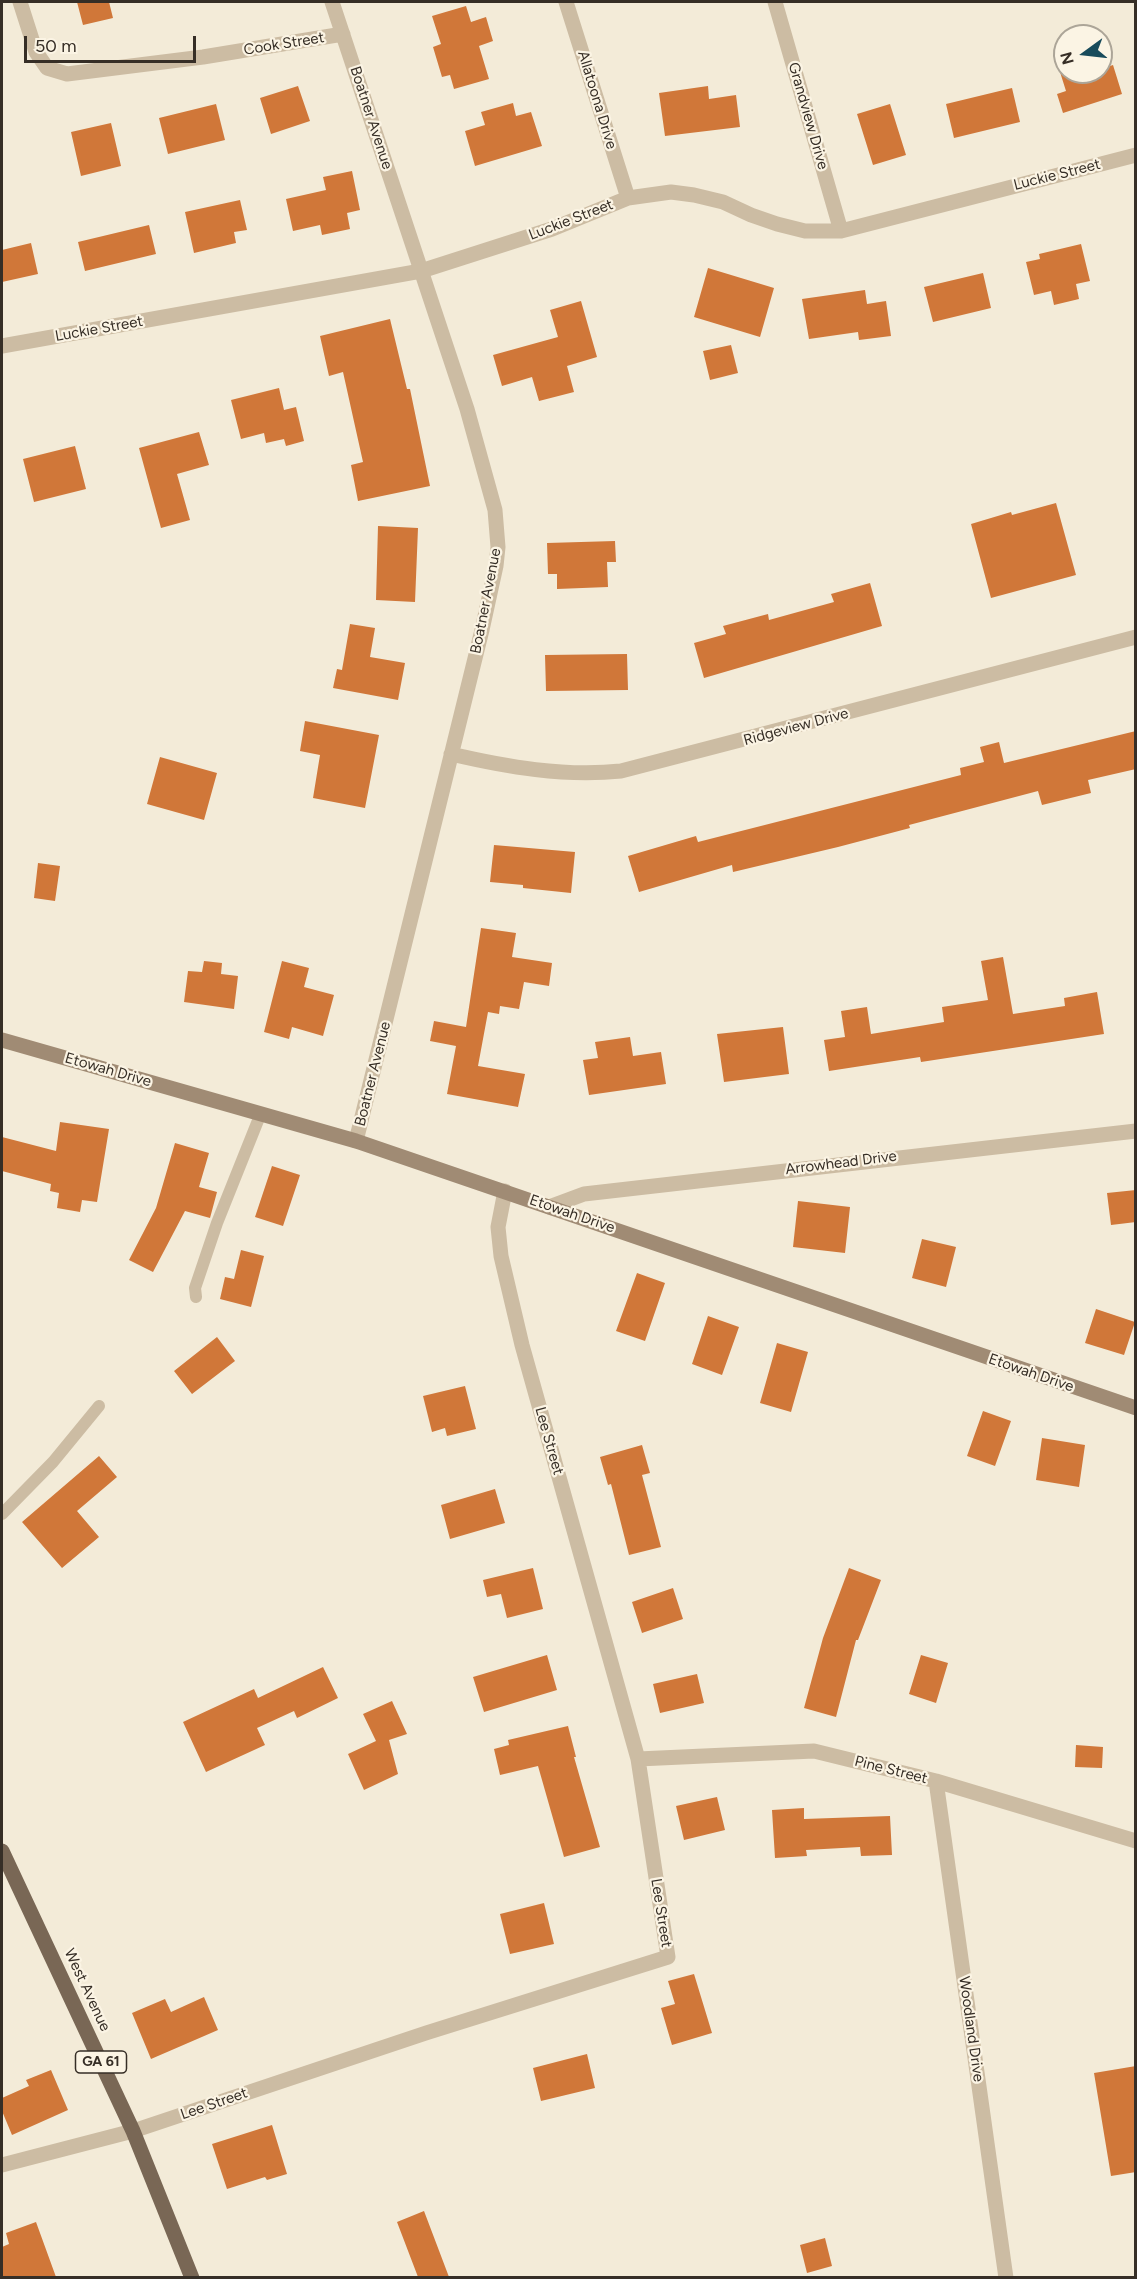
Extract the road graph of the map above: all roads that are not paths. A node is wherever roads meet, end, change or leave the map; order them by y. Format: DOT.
graph roads {
  1 [pos="20,2"];
  2 [pos="332,2"];
  3 [pos="566,2"];
  4 [pos="775,2"];
  5 [pos="343,34"];
  6 [pos="1136,155"];
  7 [pos="628,198"];
  8 [pos="841,231"];
  9 [pos="422,271"];
  10 [pos="2,346"];
  11 [pos="1136,637"];
  12 [pos="451,754"];
  13 [pos="2,1040"];
  14 [pos="261,1113"];
  15 [pos="1136,1131"];
  16 [pos="356,1141"];
  17 [pos="505,1191"];
  18 [pos="549,1207"];
  19 [pos="196,1297"];
  20 [pos="99,1406"];
  21 [pos="1136,1408"];
  22 [pos="2,1514"];
  23 [pos="638,1760"];
  24 [pos="936,1781"];
  25 [pos="1136,1841"];
  26 [pos="2,1851"];
  27 [pos="133,2132"];
  28 [pos="2,2165"];
  29 [pos="192,2277"];
  30 [pos="1006,2277"];
  1 -- 5 [label="street, Cook Street"];
  2 -- 5 [label="street, Boatner Avenue"];
  3 -- 7 [label="street, Allatoona Drive"];
  4 -- 8 [label="street, Grandview Drive"];
  5 -- 9 [label="street, Boatner Avenue"];
  6 -- 8 [label="street, Luckie Street"];
  7 -- 8 [label="street, Luckie Street"];
  7 -- 9 [label="street, Luckie Street"];
  9 -- 10 [label="street, Luckie Street"];
  9 -- 12 [label="street, Boatner Avenue"];
  11 -- 12 [label="street, Ridgeview Drive"];
  12 -- 16 [label="street, Boatner Avenue"];
  13 -- 14 [label="street, Etowah Drive"];
  14 -- 16 [label="street, Etowah Drive"];
  14 -- 19 [label="lane"];
  15 -- 18 [label="street, Arrowhead Drive"];
  16 -- 17 [label="street, Etowah Drive"];
  17 -- 18 [label="street, Etowah Drive"];
  17 -- 23 [label="street, Lee Street"];
  18 -- 21 [label="street, Etowah Drive"];
  20 -- 22 [label="lane"];
  23 -- 24 [label="street, Pine Street"];
  23 -- 27 [label="street, Lee Street"];
  24 -- 25 [label="street, Pine Street"];
  24 -- 30 [label="street, Woodland Drive"];
  26 -- 27 [label="main road, West Avenue / GA 61"];
  27 -- 28 [label="street, Lee Street"];
  27 -- 29 [label="main road, West Avenue / GA 61"];
}
